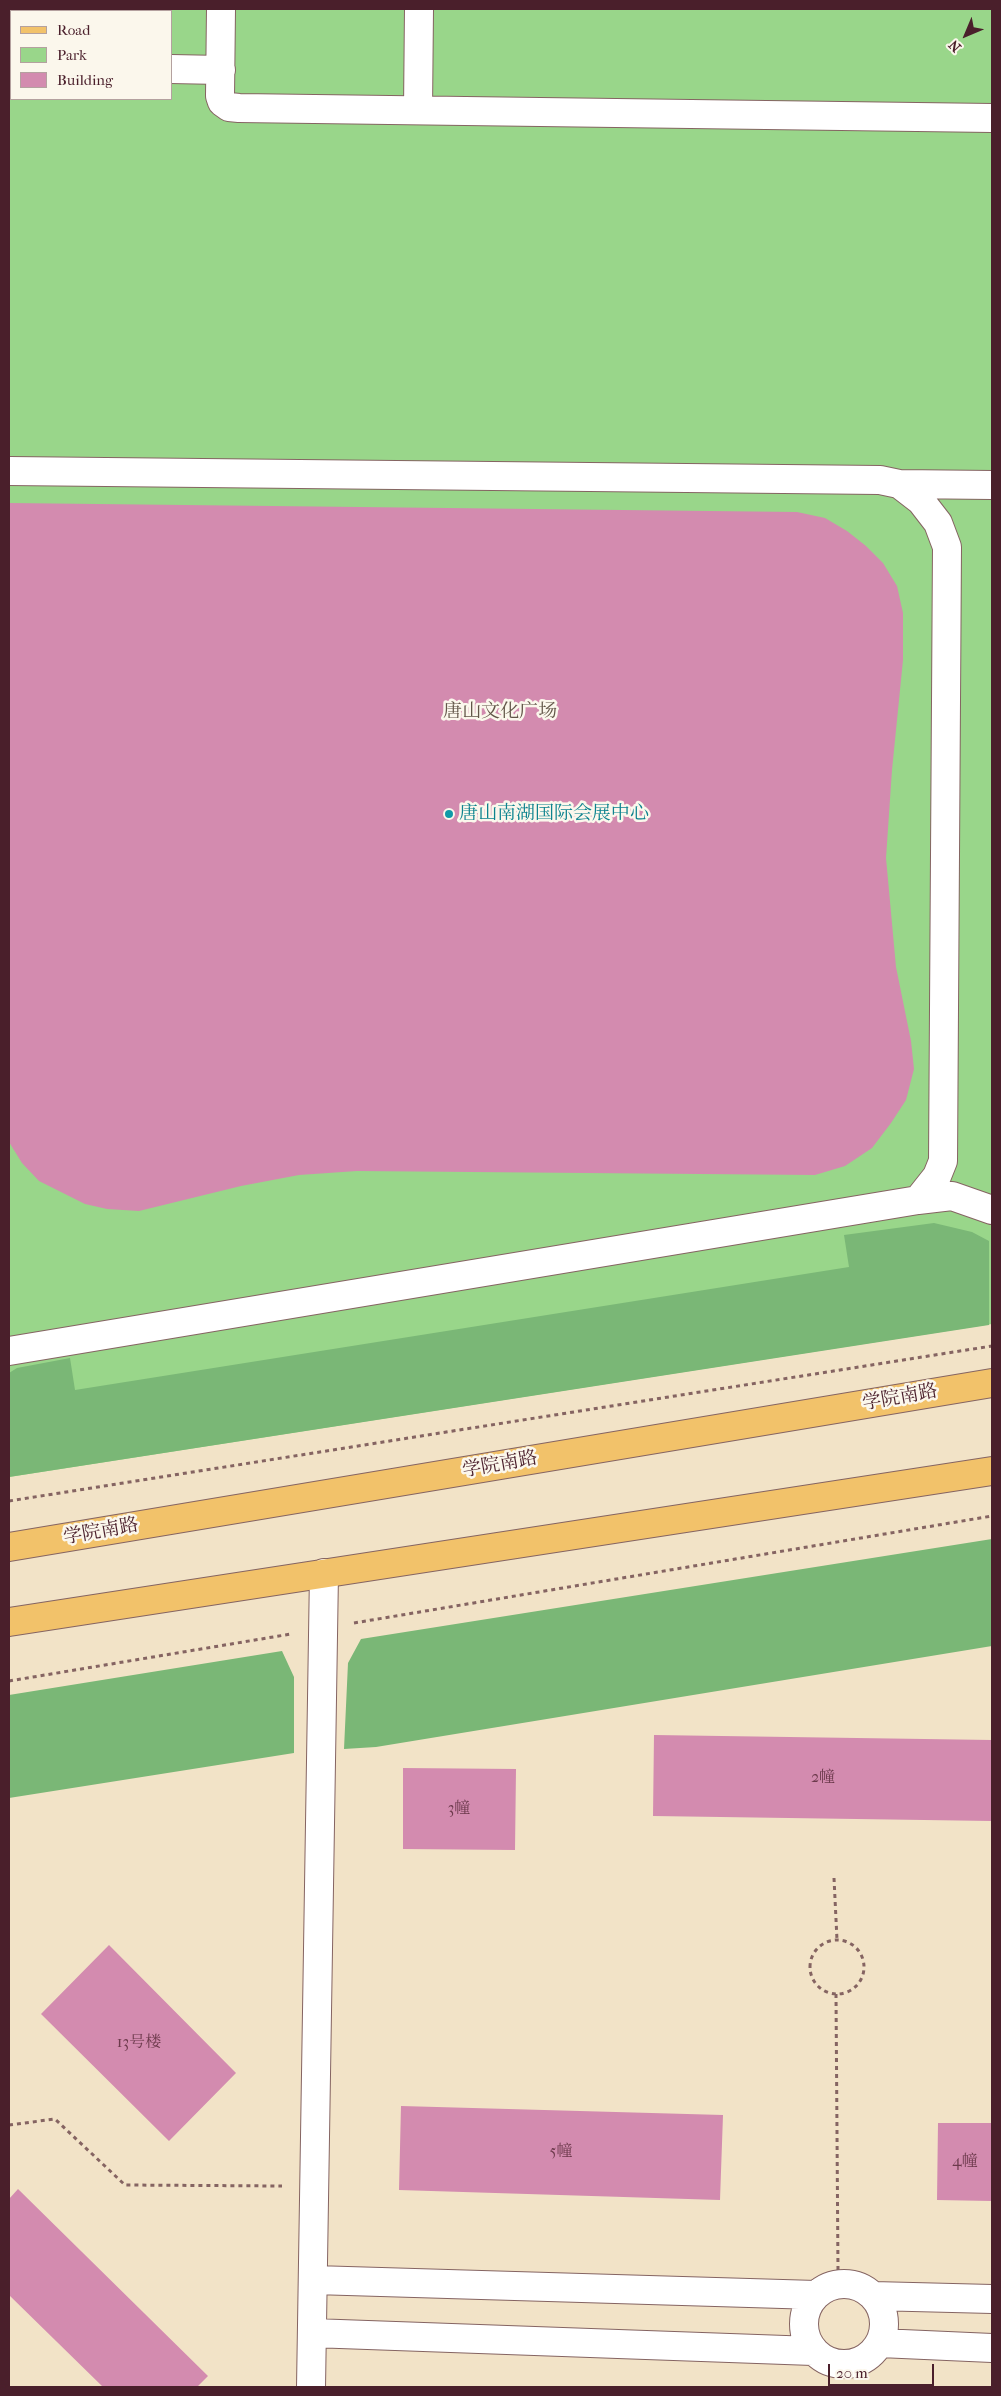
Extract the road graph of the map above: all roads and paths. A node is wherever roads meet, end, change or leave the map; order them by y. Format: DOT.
graph roads {
  1 [pos="221,9"];
  2 [pos="419,9"];
  3 [pos="172,69"];
  4 [pos="221,70"];
  5 [pos="418,110"];
  6 [pos="992,118"];
  7 [pos="9,471"];
  8 [pos="899,484"];
  9 [pos="992,485"];
  10 [pos="918,1200"];
  11 [pos="992,1210"];
  12 [pos="992,1346"];
  13 [pos="9,1351"];
  14 [pos="992,1382"];
  15 [pos="992,1471"];
  16 [pos="9,1501"];
  17 [pos="992,1516"];
  18 [pos="9,1547"];
  19 [pos="324,1574"];
  20 [pos="9,1622"];
  21 [pos="323,1628"];
  22 [pos="9,1681"];
  23 [pos="834,1878"];
  24 [pos="837,1940"];
  25 [pos="836,1994"];
  26 [pos="9,2125"];
  27 [pos="315,2186"];
  28 [pos="314,2280"];
  29 [pos="827,2289"];
  30 [pos="873,2296"];
  31 [pos="992,2299"];
  32 [pos="312,2333"];
  33 [pos="880,2343"];
  34 [pos="992,2348"];
  35 [pos="813,2351"];
  36 [pos="311,2387"];
  1 -- 4 [label="street"];
  2 -- 5 [label="street"];
  3 -- 4 [label="street"];
  4 -- 5 [label="street"];
  5 -- 6 [label="street"];
  7 -- 8 [label="street"];
  8 -- 9 [label="street"];
  8 -- 10 [label="street"];
  10 -- 11 [label="street"];
  10 -- 13 [label="street"];
  12 -- 16 [label="path"];
  14 -- 18 [label="main road, 学院南路"];
  15 -- 19 [label="main road"];
  17 -- 21 [label="path"];
  19 -- 20 [label="main road"];
  19 -- 21 [label="street"];
  21 -- 22 [label="path"];
  21 -- 27 [label="street"];
  23 -- 24 [label="path"];
  24 -- 25 [label="path"];
  24 -- 25 [label="path"];
  25 -- 29 [label="path"];
  26 -- 27 [label="path"];
  27 -- 28 [label="street"];
  28 -- 29 [label="street"];
  28 -- 32 [label="street"];
  29 -- 30 [label="street"];
  29 -- 35 [label="street"];
  30 -- 31 [label="street"];
  30 -- 33 [label="street"];
  32 -- 35 [label="street"];
  32 -- 36 [label="street"];
  33 -- 34 [label="street"];
  33 -- 35 [label="street"];
}
